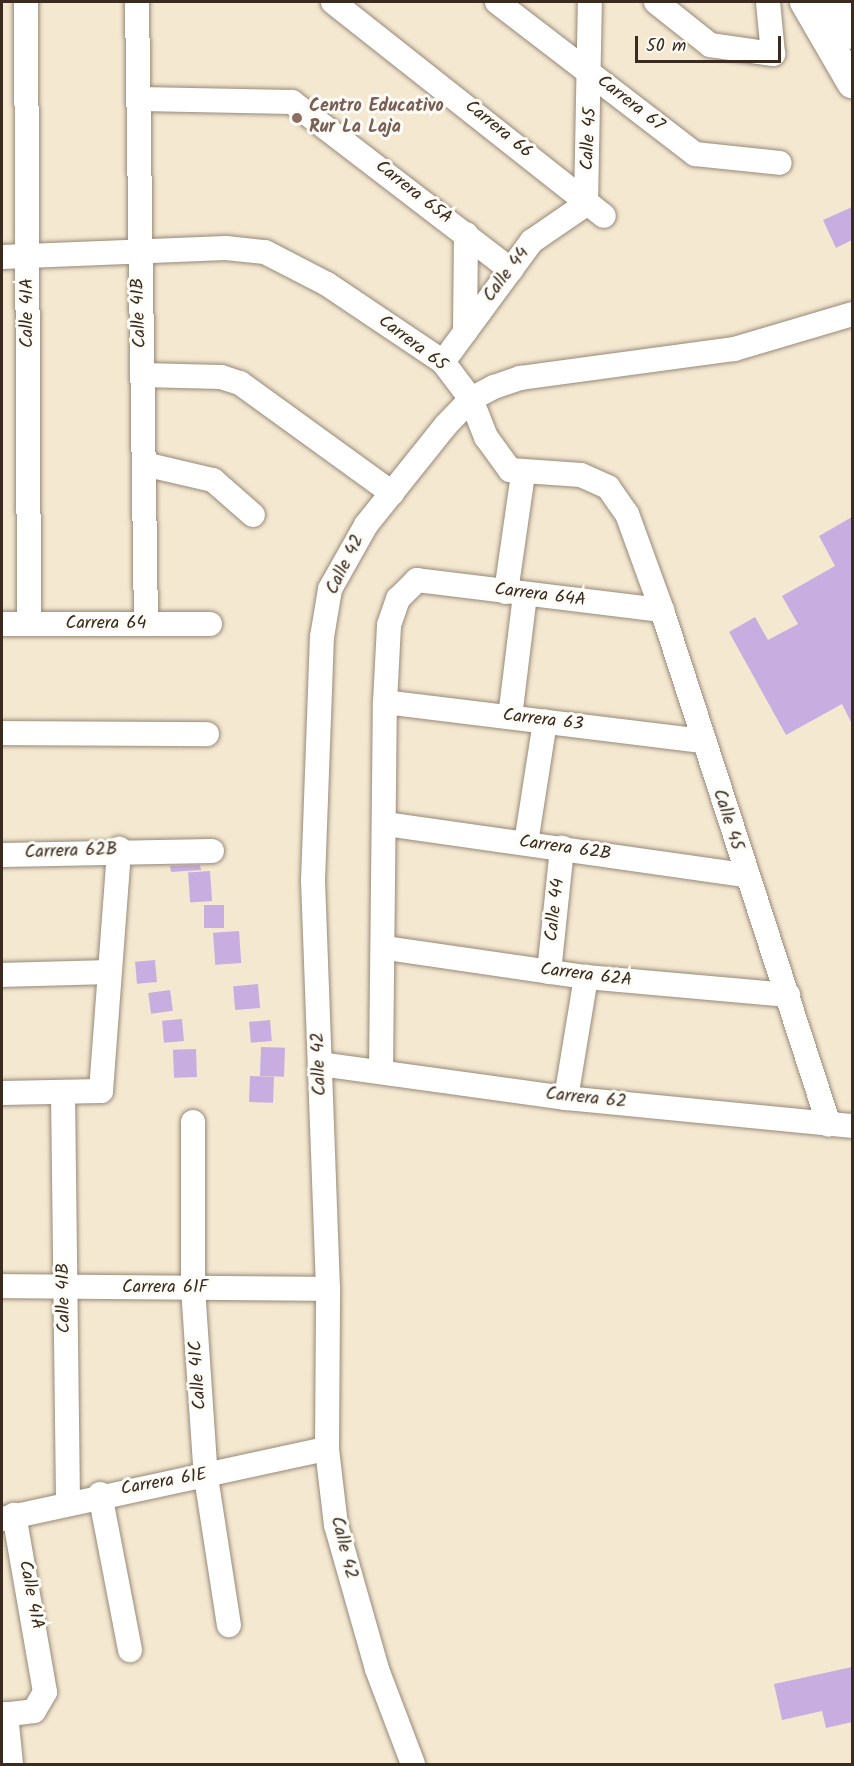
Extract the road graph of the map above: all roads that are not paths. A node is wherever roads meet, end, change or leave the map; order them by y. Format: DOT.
graph roads {
  1 [pos="26,2"];
  2 [pos="137,2"];
  3 [pos="333,2"];
  4 [pos="497,2"];
  5 [pos="590,2"];
  6 [pos="656,2"];
  7 [pos="768,2"];
  8 [pos="805,2"];
  9 [pos="835,2"];
  10 [pos="852,34"];
  11 [pos="592,75"];
  12 [pos="852,83"];
  13 [pos="140,99"];
  14 [pos="780,163"];
  15 [pos="595,210"];
  16 [pos="466,234"];
  17 [pos="137,253"];
  18 [pos="2,257"];
  19 [pos="28,257"];
  20 [pos="511,270"];
  21 [pos="852,314"];
  22 [pos="465,332"];
  23 [pos="443,362"];
  24 [pos="142,375"];
  25 [pos="471,399"];
  26 [pos="144,464"];
  27 [pos="523,474"];
  28 [pos="392,493"];
  29 [pos="253,515"];
  30 [pos="516,593"];
  31 [pos="662,610"];
  32 [pos="2,624"];
  33 [pos="29,624"];
  34 [pos="146,624"];
  35 [pos="210,624"];
  36 [pos="385,702"];
  37 [pos="510,717"];
  38 [pos="545,722"];
  39 [pos="2,733"];
  40 [pos="207,734"];
  41 [pos="701,741"];
  42 [pos="386,824"];
  43 [pos="526,843"];
  44 [pos="562,848"];
  45 [pos="119,849"];
  46 [pos="212,851"];
  47 [pos="2,855"];
  48 [pos="745,875"];
  49 [pos="386,948"];
  50 [pos="108,972"];
  51 [pos="549,972"];
  52 [pos="2,975"];
  53 [pos="586,977"];
  54 [pos="788,995"];
  55 [pos="320,1064"];
  56 [pos="381,1072"];
  57 [pos="63,1092"];
  58 [pos="2,1093"];
  59 [pos="566,1098"];
  60 [pos="193,1122"];
  61 [pos="841,1126"];
  62 [pos="2,1286"];
  63 [pos="65,1288"];
  64 [pos="193,1288"];
  65 [pos="328,1289"];
  66 [pos="327,1449"];
  67 [pos="206,1477"];
  68 [pos="100,1494"];
  69 [pos="68,1504"];
  70 [pos="8,1517"];
  71 [pos="229,1625"];
  72 [pos="130,1650"];
  73 [pos="4,1714"];
  74 [pos="11,1764"];
  75 [pos="413,1764"];
  1 -- 19 [label="street, Calle 41A"];
  2 -- 13 [label="street, Calle 41B"];
  3 -- 15 [label="street, Carrera 66"];
  4 -- 11 [label="street, Carrera 67"];
  5 -- 11 [label="street, Calle 45"];
  6 -- 7 [label="street"];
  8 -- 12 [label="main road"];
  9 -- 10 [label="main road"];
  11 -- 14 [label="street, Carrera 67"];
  11 -- 15 [label="street, Calle 45"];
  13 -- 16 [label="street, Carrera 65A"];
  13 -- 17 [label="street, Calle 41B"];
  15 -- 20 [label="street, Calle 44"];
  16 -- 20 [label="street, Carrera 65A"];
  16 -- 22 [label="street"];
  17 -- 19 [label="street, Carrera 65"];
  17 -- 23 [label="street, Carrera 65"];
  17 -- 24 [label="street, Calle 41B"];
  18 -- 19 [label="street, Carrera 65"];
  19 -- 33 [label="street, Calle 41A"];
  20 -- 22 [label="street, Calle 44"];
  21 -- 25 [label="street"];
  22 -- 23 [label="street, Calle 44"];
  23 -- 25 [label="street, Carrera 65"];
  24 -- 26 [label="street, Calle 41B"];
  24 -- 28 [label="street"];
  25 -- 27 [label="street, Carrera 65"];
  25 -- 28 [label="street, Calle 42"];
  26 -- 29 [label="street"];
  26 -- 34 [label="street, Calle 41B"];
  27 -- 30 [label="street"];
  27 -- 31 [label="street, Calle 45"];
  28 -- 55 [label="street, Calle 42"];
  30 -- 31 [label="street, Carrera 64A"];
  30 -- 36 [label="street, Carrera 64A"];
  30 -- 37 [label="street"];
  31 -- 41 [label="street, Calle 45"];
  32 -- 33 [label="street, Carrera 64"];
  33 -- 34 [label="street, Carrera 64"];
  34 -- 35 [label="street, Carrera 64"];
  36 -- 37 [label="street, Carrera 63"];
  36 -- 42 [label="street"];
  37 -- 38 [label="street, Carrera 63"];
  38 -- 41 [label="street, Carrera 63"];
  38 -- 43 [label="street"];
  39 -- 40 [label="street"];
  41 -- 48 [label="street, Calle 45"];
  42 -- 43 [label="street, Carrera 62B"];
  42 -- 49 [label="street"];
  43 -- 44 [label="street, Carrera 62B"];
  44 -- 48 [label="street, Carrera 62B"];
  44 -- 51 [label="street, Calle 44"];
  45 -- 46 [label="street, Carrera 62B"];
  45 -- 47 [label="street, Carrera 62B"];
  45 -- 50 [label="street"];
  48 -- 54 [label="street, Calle 45"];
  49 -- 51 [label="street, Carrera 62A"];
  49 -- 56 [label="street"];
  50 -- 52 [label="street"];
  50 -- 57 [label="street"];
  51 -- 53 [label="street, Carrera 62A"];
  53 -- 54 [label="street, Carrera 62A"];
  53 -- 59 [label="street"];
  54 -- 61 [label="street, Calle 45"];
  55 -- 56 [label="street, Carrera 62"];
  55 -- 65 [label="street, Calle 42"];
  56 -- 59 [label="street, Carrera 62"];
  57 -- 58 [label="street"];
  57 -- 63 [label="street, Calle 41B"];
  59 -- 61 [label="street, Carrera 62"];
  60 -- 64 [label="street, Calle 41C"];
  62 -- 63 [label="street, Carrera 61F"];
  63 -- 64 [label="street, Carrera 61F"];
  63 -- 69 [label="street, Calle 41B"];
  64 -- 65 [label="street, Carrera 61F"];
  64 -- 67 [label="street, Calle 41C"];
  65 -- 66 [label="street, Calle 42"];
  66 -- 67 [label="street, Carrera 61E"];
  66 -- 75 [label="street, Calle 42"];
  67 -- 68 [label="street, Carrera 61E"];
  67 -- 71 [label="street, Calle 41C"];
  68 -- 69 [label="street, Carrera 61E"];
  68 -- 72 [label="street"];
  69 -- 70 [label="street, Carrera 61E"];
  70 -- 73 [label="street, Calle 41A"];
  73 -- 74 [label="street"];
}
